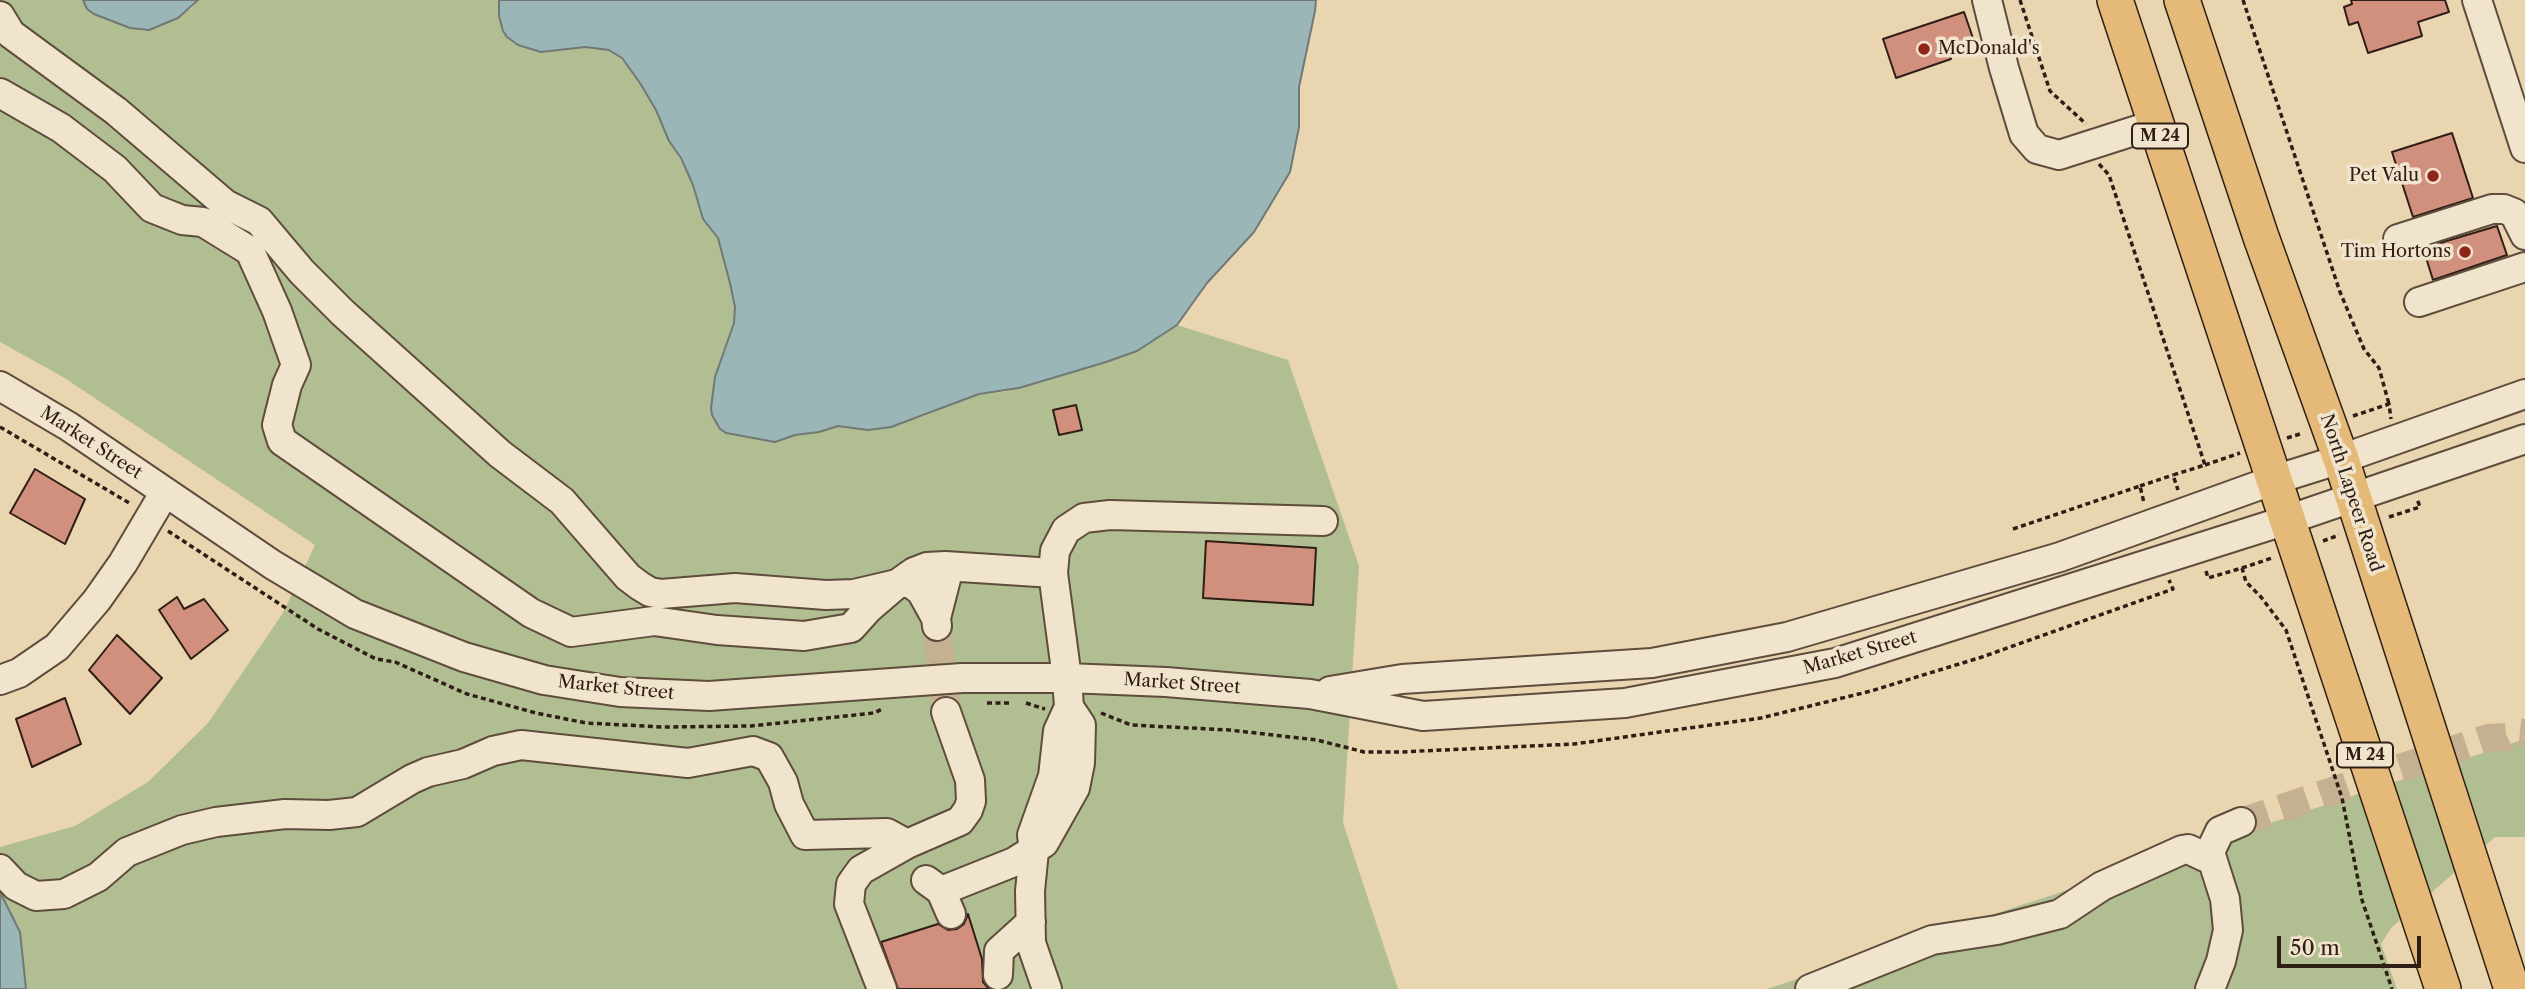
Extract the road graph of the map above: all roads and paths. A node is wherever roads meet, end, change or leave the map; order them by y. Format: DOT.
graph roads {
  1 [pos="1987,0"];
  2 [pos="2167,0"];
  3 [pos="2182,0"];
  4 [pos="2243,0"];
  5 [pos="2477,0"];
  6 [pos="2120,8"];
  7 [pos="0,16"];
  8 [pos="0,93"];
  9 [pos="2156,124"];
  10 [pos="2525,148"];
  11 [pos="2525,234"];
  12 [pos="2261,237"];
  13 [pos="2398,239"];
  14 [pos="2525,267"];
  15 [pos="2419,302"];
  16 [pos="0,386"];
  17 [pos="2525,394"];
  18 [pos="2389,404"];
  19 [pos="2347,418"];
  20 [pos="2392,429"];
  21 [pos="2306,432"];
  22 [pos="2282,439"];
  23 [pos="2525,439"];
  24 [pos="2240,452"];
  25 [pos="2342,459"];
  26 [pos="2205,465"];
  27 [pos="2173,475"];
  28 [pos="2274,480"];
  29 [pos="2140,486"];
  30 [pos="165,492"];
  31 [pos="2416,497"];
  32 [pos="2352,498"];
  33 [pos="2382,519"];
  34 [pos="2287,520"];
  35 [pos="1323,521"];
  36 [pos="2342,534"];
  37 [pos="2316,543"];
  38 [pos="2276,557"];
  39 [pos="945,566"];
  40 [pos="2242,568"];
  41 [pos="1053,573"];
  42 [pos="897,584"];
  43 [pos="1068,678"];
  44 [pos="0,680"];
  45 [pos="1310,694"];
  46 [pos="946,712"];
  47 [pos="2381,805"];
  48 [pos="2241,822"];
  49 [pos="907,844"];
  50 [pos="1034,851"];
  51 [pos="2210,852"];
  52 [pos="0,869"];
  53 [pos="939,895"];
  54 [pos="1031,922"];
  55 [pos="998,975"];
  56 [pos="882,989"];
  57 [pos="1046,989"];
  58 [pos="1810,989"];
  59 [pos="2210,989"];
  60 [pos="2443,989"];
  61 [pos="2458,989"];
  62 [pos="2512,989"];
  1 -- 9 [label="street"];
  2 -- 12 [label="main road"];
  3 -- 12 [label="main road, North Lapeer Road"];
  4 -- 18 [label="path"];
  5 -- 10 [label="street"];
  6 -- 9 [label="main road, M 24"];
  7 -- 42 [label="street"];
  8 -- 42 [label="street"];
  9 -- 28 [label="main road, M 24"];
  11 -- 13 [label="street"];
  12 -- 25 [label="main road, North Lapeer Road"];
  14 -- 15 [label="street"];
  16 -- 30 [label="street, Market Street"];
  17 -- 25 [label="street, Market Street"];
  18 -- 19 [label="path"];
  18 -- 20 [label="path"];
  21 -- 22 [label="path"];
  23 -- 32 [label="street, Market Street"];
  24 -- 26 [label="path"];
  25 -- 28 [label="street, Market Street"];
  25 -- 32 [label="main road, North Lapeer Road"];
  27 -- 29 [label="path"];
  28 -- 34 [label="main road, M 24"];
  28 -- 45 [label="street, Market Street"];
  30 -- 43 [label="street, Market Street"];
  30 -- 44 [label="street"];
  31 -- 33 [label="path"];
  32 -- 34 [label="street, Market Street"];
  32 -- 62 [label="main road, North Lapeer Road"];
  34 -- 45 [label="street, Market Street"];
  34 -- 47 [label="main road, M 24"];
  35 -- 41 [label="street"];
  36 -- 37 [label="path"];
  38 -- 40 [label="path"];
  39 -- 41 [label="street"];
  39 -- 42 [label="street"];
  39 -- 42 [label="street"];
  41 -- 43 [label="street"];
  43 -- 45 [label="street, Market Street"];
  43 -- 50 [label="street"];
  46 -- 49 [label="street"];
  47 -- 60 [label="main road, M 24"];
  47 -- 61 [label="main road"];
  48 -- 51 [label="street"];
  49 -- 52 [label="street"];
  49 -- 56 [label="street"];
  50 -- 53 [label="street"];
  50 -- 54 [label="street"];
  51 -- 58 [label="street"];
  51 -- 59 [label="street"];
  54 -- 55 [label="street"];
  54 -- 57 [label="street"];
}
